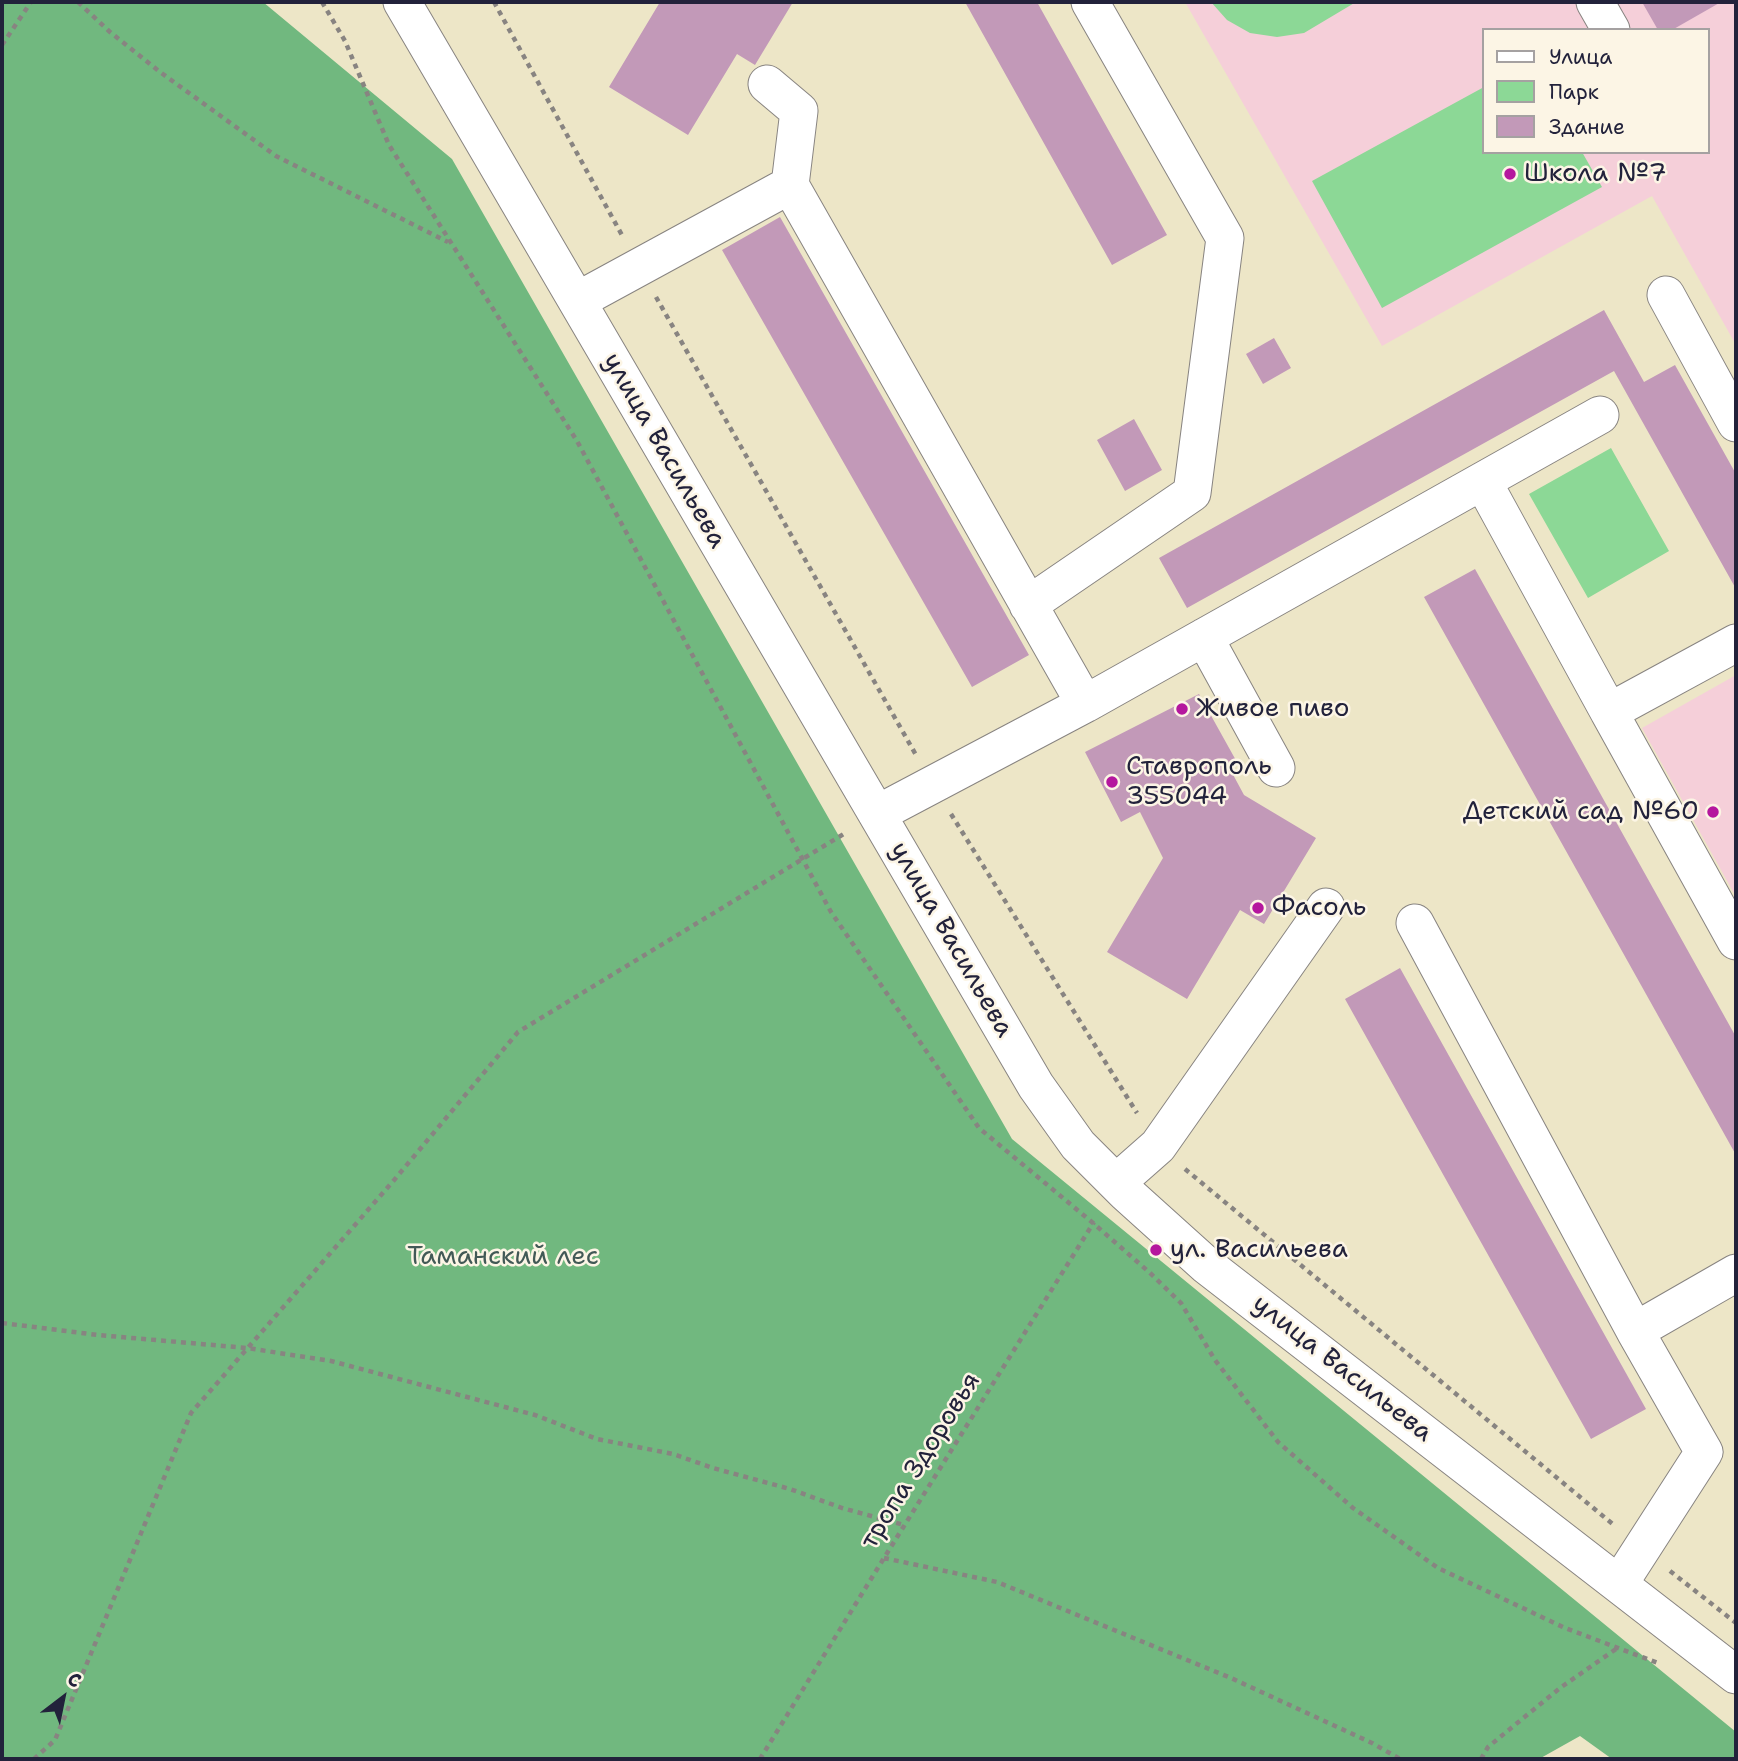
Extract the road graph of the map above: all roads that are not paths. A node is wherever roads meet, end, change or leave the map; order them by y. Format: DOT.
graph roads {
  1 [pos="402,2"];
  2 [pos="1090,2"];
  3 [pos="1595,2"];
  4 [pos="1610,28"];
  5 [pos="767,84"];
  6 [pos="790,185"];
  7 [pos="1666,295"];
  8 [pos="577,301"];
  9 [pos="1600,415"];
  10 [pos="1736,423"];
  11 [pos="1483,482"];
  12 [pos="1028,605"];
  13 [pos="1204,637"];
  14 [pos="1736,643"];
  15 [pos="1084,704"];
  16 [pos="1609,712"];
  17 [pos="1276,768"];
  18 [pos="877,814"];
  19 [pos="1326,906"];
  20 [pos="1415,923"];
  21 [pos="1736,941"];
  22 [pos="1121,1187"];
  23 [pos="1736,1273"];
  24 [pos="1635,1331"];
  25 [pos="1619,1584"];
  26 [pos="1736,1675"];
  1 -- 8 [label="street, улица Васильева"];
  2 -- 12 [label="street"];
  3 -- 4 [label="street"];
  5 -- 6 [label="street"];
  6 -- 8 [label="street"];
  6 -- 12 [label="street"];
  7 -- 10 [label="street"];
  8 -- 18 [label="street, улица Васильева"];
  9 -- 11 [label="street"];
  11 -- 13 [label="street"];
  11 -- 16 [label="street"];
  12 -- 15 [label="street"];
  13 -- 15 [label="street"];
  13 -- 17 [label="street"];
  14 -- 16 [label="street"];
  15 -- 18 [label="street"];
  16 -- 21 [label="street"];
  18 -- 22 [label="street, улица Васильева"];
  19 -- 22 [label="street"];
  20 -- 24 [label="street"];
  22 -- 25 [label="street, улица Васильева"];
  23 -- 24 [label="street"];
  24 -- 25 [label="street"];
  25 -- 26 [label="street, улица Васильева"];
}
